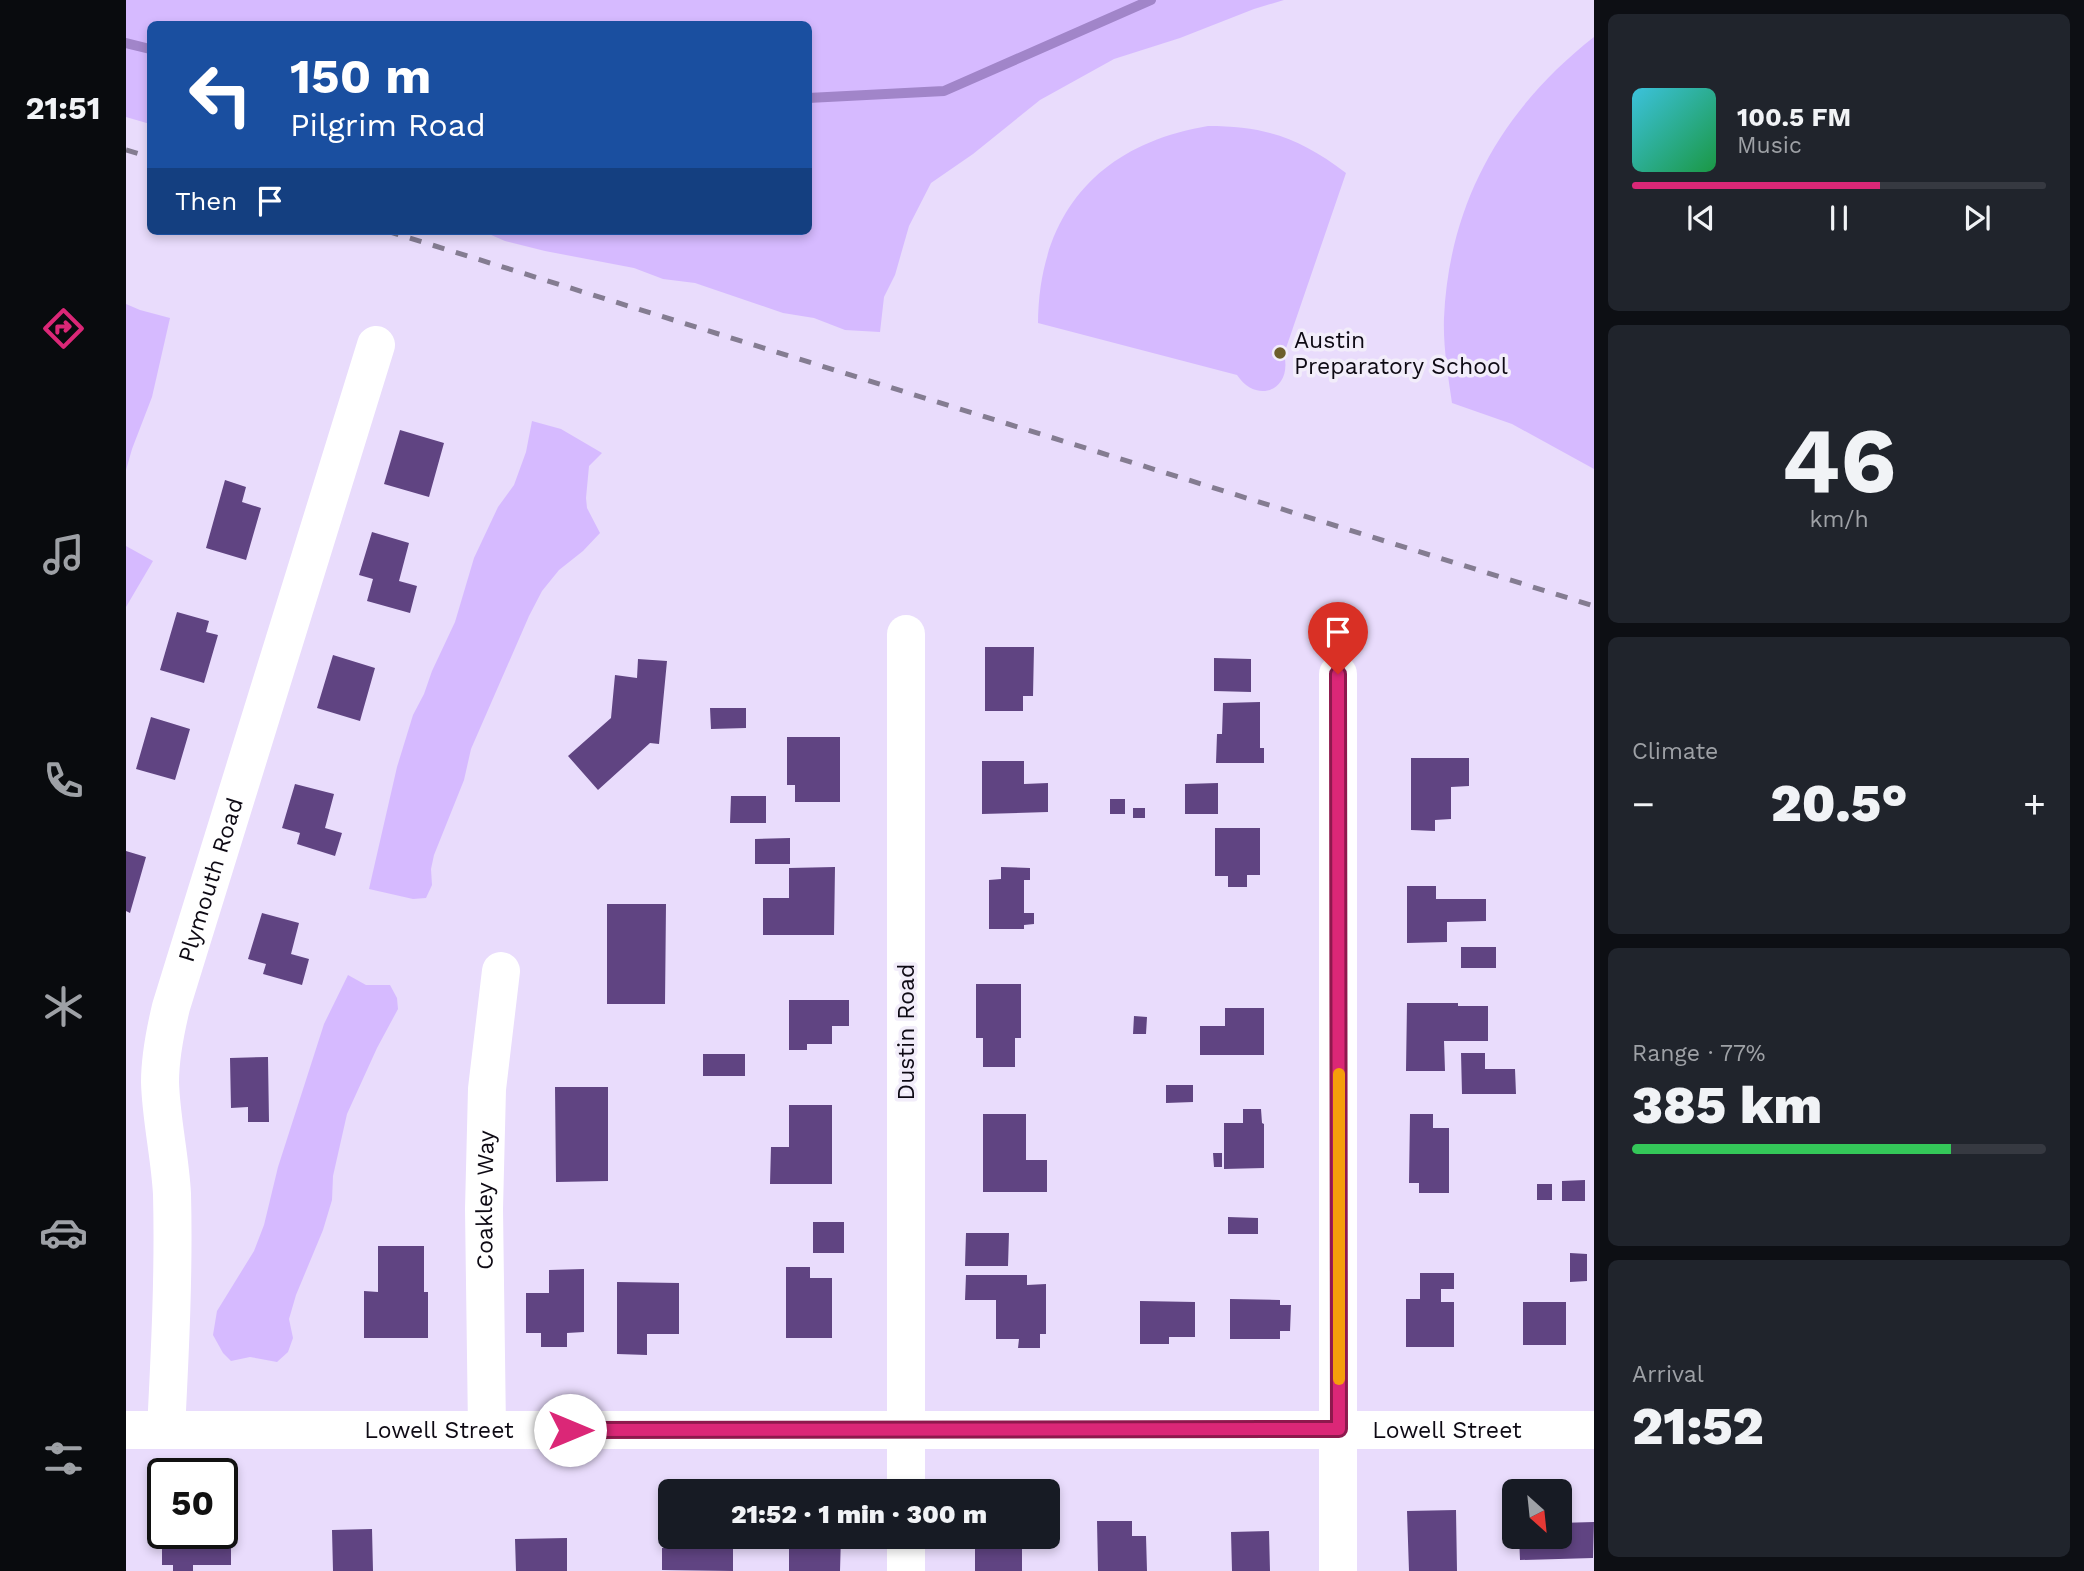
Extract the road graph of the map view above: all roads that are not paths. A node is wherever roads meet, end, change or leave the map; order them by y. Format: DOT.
graph roads {
  1 [pos="376,345"];
  2 [pos="906,634"];
  3 [pos="1338,674"];
  4 [pos="501,971"];
  5 [pos="486,1429"];
  6 [pos="1339,1429"];
  7 [pos="126,1430"];
  8 [pos="166,1430"];
  9 [pos="906,1430"];
  10 [pos="1594,1430"];
  11 [pos="906,1479"];
  12 [pos="906,1549"];
  13 [pos="906,1571"];
  14 [pos="1338,1571"];
  1 -- 8 [label="street, Plymouth Road"];
  2 -- 9 [label="street, Dustin Road"];
  3 -- 6 [label="street"];
  4 -- 5 [label="street, Coakley Way"];
  5 -- 8 [label="street, Lowell Street"];
  5 -- 9 [label="street, Lowell Street"];
  6 -- 9 [label="street, Lowell Street"];
  6 -- 10 [label="street, Lowell Street"];
  6 -- 14 [label="street"];
  7 -- 8 [label="street, Lowell Street"];
  9 -- 11 [label="street, Dustin Road"];
  12 -- 13 [label="street"];
}
